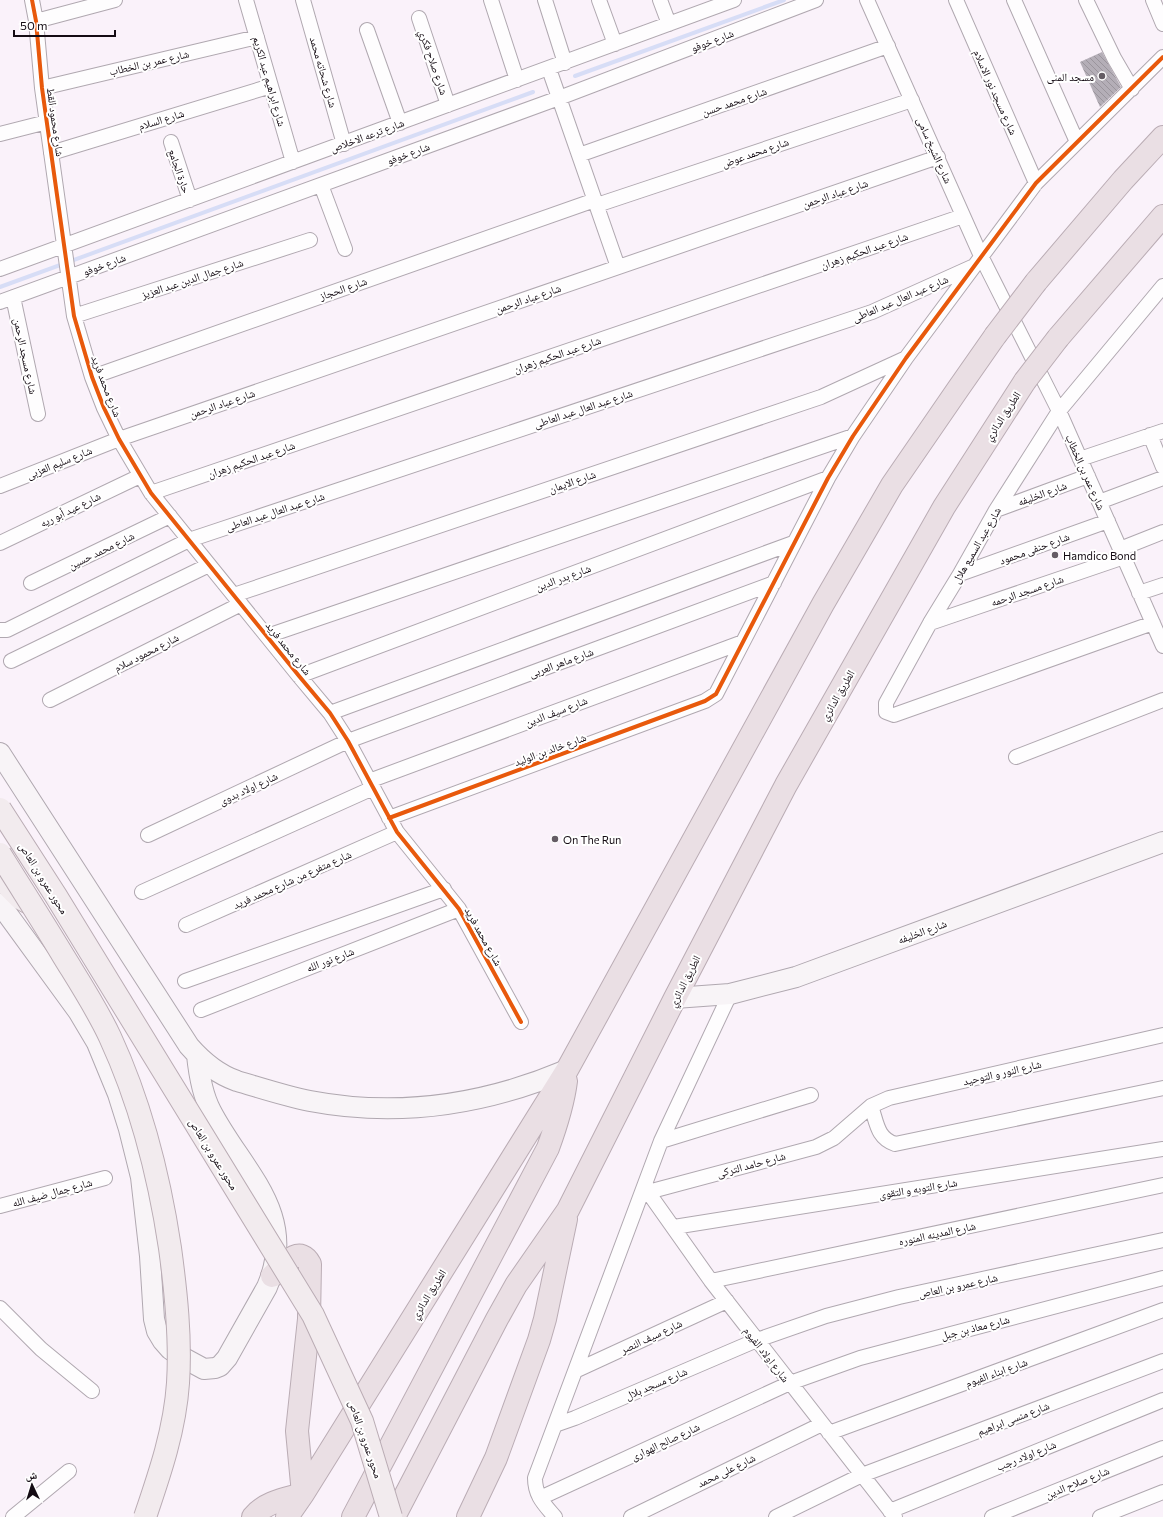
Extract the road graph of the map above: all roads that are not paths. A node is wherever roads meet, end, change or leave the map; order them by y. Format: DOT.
graph roads {
  1 [pos="32,0"];
  2 [pos="115,0"];
  3 [pos="246,0"];
  4 [pos="303,0"];
  5 [pos="491,0"];
  6 [pos="545,0"];
  7 [pos="599,0"];
  8 [pos="660,0"];
  9 [pos="734,0"];
  10 [pos="816,0"];
  11 [pos="868,0"];
  12 [pos="956,0"];
  13 [pos="1014,0"];
  14 [pos="1086,0"];
  15 [pos="1153,0"];
  16 [pos="712,4"];
  17 [pos="419,18"];
  18 [pos="36,21"];
  19 [pos="669,24"];
  20 [pos="1163,24"];
  21 [pos="367,30"];
  22 [pos="257,37"];
  23 [pos="615,44"];
  24 [pos="888,46"];
  25 [pos="1163,57"];
  26 [pos="565,62"];
  27 [pos="549,69"];
  28 [pos="517,80"];
  29 [pos="271,86"];
  30 [pos="42,88"];
  31 [pos="1132,89"];
  32 [pos="559,98"];
  33 [pos="912,100"];
  34 [pos="448,105"];
  35 [pos="47,122"];
  36 [pos="400,123"];
  37 [pos="0,134"];
  38 [pos="1163,137"];
  39 [pos="171,142"];
  40 [pos="1077,142"];
  41 [pos="344,144"];
  42 [pos="51,153"];
  43 [pos="579,155"];
  44 [pos="938,157"];
  45 [pos="293,162"];
  46 [pos="1036,183"];
  47 [pos="321,185"];
  48 [pos="190,200"];
  49 [pos="596,203"];
  50 [pos="963,216"];
  51 [pos="1163,216"];
  52 [pos="310,240"];
  53 [pos="64,245"];
  54 [pos="346,249"];
  55 [pos="976,261"];
  56 [pos="618,267"];
  57 [pos="0,269"];
  58 [pos="69,277"];
  59 [pos="1163,286"];
  60 [pos="6,300"];
  61 [pos="1003,300"];
  62 [pos="74,316"];
  63 [pos="906,358"];
  64 [pos="92,377"];
  65 [pos="1059,411"];
  66 [pos="38,414"];
  67 [pos="1157,433"];
  68 [pos="853,436"];
  69 [pos="119,439"];
  70 [pos="1080,459"];
  71 [pos="1163,467"];
  72 [pos="140,476"];
  73 [pos="1088,476"];
  74 [pos="828,478"];
  75 [pos="1163,478"];
  76 [pos="0,486"];
  77 [pos="152,492"];
  78 [pos="1099,502"];
  79 [pos="996,510"];
  80 [pos="170,516"];
  81 [pos="1108,521"];
  82 [pos="1163,532"];
  83 [pos="189,540"];
  84 [pos="0,543"];
  85 [pos="793,543"];
  86 [pos="1122,553"];
  87 [pos="209,565"];
  88 [pos="960,574"];
  89 [pos="31,583"];
  90 [pos="774,583"];
  91 [pos="1163,585"];
  92 [pos="1140,593"];
  93 [pos="238,599"];
  94 [pos="930,623"];
  95 [pos="1153,623"];
  96 [pos="0,630"];
  97 [pos="267,636"];
  98 [pos="742,642"];
  99 [pos="1163,646"];
  100 [pos="11,661"];
  101 [pos="299,676"];
  102 [pos="50,700"];
  103 [pos="1163,700"];
  104 [pos="330,713"];
  105 [pos="348,741"];
  106 [pos="0,753"];
  107 [pos="1016,757"];
  108 [pos="371,785"];
  109 [pos="0,809"];
  110 [pos="389,818"];
  111 [pos="398,832"];
  112 [pos="148,835"];
  113 [pos="1163,842"];
  114 [pos="0,854"];
  115 [pos="0,878"];
  116 [pos="444,889"];
  117 [pos="142,892"];
  118 [pos="0,904"];
  119 [pos="32,905"];
  120 [pos="459,909"];
  121 [pos="186,925"];
  122 [pos="185,981"];
  123 [pos="730,994"];
  124 [pos="675,998"];
  125 [pos="201,1010"];
  126 [pos="521,1022"];
  127 [pos="1163,1035"];
  128 [pos="197,1055"];
  129 [pos="567,1070"];
  130 [pos="1163,1088"];
  131 [pos="810,1095"];
  132 [pos="872,1106"];
  133 [pos="850,1126"];
  134 [pos="660,1141"];
  135 [pos="1163,1149"];
  136 [pos="105,1178"];
  137 [pos="1163,1185"];
  138 [pos="646,1190"];
  139 [pos="0,1206"];
  140 [pos="568,1210"];
  141 [pos="674,1227"];
  142 [pos="1163,1240"];
  143 [pos="272,1276"];
  144 [pos="1163,1278"];
  145 [pos="711,1281"];
  146 [pos="727,1301"];
  147 [pos="0,1308"];
  148 [pos="1163,1310"];
  149 [pos="757,1340"];
  150 [pos="1163,1361"];
  151 [pos="575,1371"];
  152 [pos="790,1383"];
  153 [pos="92,1390"];
  154 [pos="1163,1400"];
  155 [pos="555,1425"];
  156 [pos="826,1429"];
  157 [pos="1163,1448"];
  158 [pos="496,1458"];
  159 [pos="69,1471"];
  160 [pos="862,1475"];
  161 [pos="1163,1492"];
  162 [pos="303,1494"];
  163 [pos="540,1498"];
  164 [pos="891,1515"];
  165 [pos="14,1517"];
  166 [pos="145,1517"];
  167 [pos="253,1517"];
  168 [pos="287,1517"];
  169 [pos="353,1517"];
  170 [pos="391,1517"];
  171 [pos="394,1517"];
  172 [pos="468,1517"];
  173 [pos="485,1517"];
  174 [pos="555,1517"];
  175 [pos="630,1517"];
  176 [pos="776,1517"];
  177 [pos="992,1517"];
  178 [pos="1100,1517"];
  1 -- 18 [label="street, شارع محمود القط"];
  2 -- 18 [label="street"];
  3 -- 22 [label="street, شارع ابراهيم عبد الكريم"];
  4 -- 41 [label="street, شارع شحاته محمد"];
  5 -- 28 [label="street"];
  6 -- 26 [label="street"];
  7 -- 23 [label="street"];
  8 -- 19 [label="street"];
  9 -- 16 [label="street, شارع ترعه الاخلاص"];
  10 -- 32 [label="street, شارع خوفو"];
  11 -- 24 [label="street, شارع الشيخ سامى"];
  12 -- 46 [label="street, شارع مسجد نور الاسلام"];
  13 -- 40 [label="street"];
  14 -- 31 [label="street"];
  15 -- 20 [label="street"];
  16 -- 19 [label="street, شارع ترعه الاخلاص"];
  17 -- 34 [label="street, شارع صلاح فكري"];
  18 -- 30 [label="street, شارع محمود القط"];
  19 -- 23 [label="street, شارع ترعه الاخلاص"];
  21 -- 36 [label="street"];
  22 -- 29 [label="street, شارع ابراهيم عبد الكريم"];
  22 -- 30 [label="street, شارع عمر بن الخطاب"];
  23 -- 26 [label="street, شارع ترعه الاخلاص"];
  24 -- 33 [label="street, شارع الشيخ سامى"];
  24 -- 43 [label="street, شارع محمد حسن"];
  25 -- 31 [label="street"];
  26 -- 27 [label="street, شارع ترعه الاخلاص"];
  27 -- 28 [label="street, شارع ترعه الاخلاص"];
  27 -- 32 [label="street"];
  28 -- 34 [label="street, شارع ترعه الاخلاص"];
  29 -- 42 [label="street, شارع السلام"];
  29 -- 45 [label="street, شارع ابراهيم عبد الكريم"];
  30 -- 35 [label="street, شارع محمود القط"];
  31 -- 40 [label="street"];
  32 -- 43 [label="street"];
  32 -- 47 [label="street, شارع خوفو"];
  33 -- 44 [label="street, شارع الشيخ سامى"];
  33 -- 49 [label="street, شارع محمد عوض"];
  34 -- 36 [label="street, شارع ترعه الاخلاص"];
  35 -- 37 [label="street"];
  35 -- 42 [label="street, شارع محمود القط"];
  36 -- 41 [label="street, شارع ترعه الاخلاص"];
  38 -- 129 [label="highway, الطريق الدائري, bridge"];
  39 -- 48 [label="street, حارة الجامع"];
  40 -- 46 [label="street"];
  41 -- 45 [label="street, شارع ترعه الاخلاص"];
  42 -- 53 [label="street, شارع محمود القط"];
  43 -- 49 [label="street"];
  44 -- 50 [label="street, شارع الشيخ سامى"];
  44 -- 56 [label="street, شارع عباد الرحمن"];
  45 -- 48 [label="street, شارع ترعه الاخلاص"];
  46 -- 55 [label="street"];
  47 -- 54 [label="street"];
  47 -- 58 [label="street, شارع خوفو"];
  48 -- 53 [label="street, شارع ترعه الاخلاص"];
  49 -- 56 [label="street"];
  49 -- 64 [label="street, شارع الحجاز"];
  50 -- 55 [label="street, شارع الشيخ سامى"];
  50 -- 77 [label="street, شارع عبد الحكيم زهران"];
  51 -- 124 [label="highway, الطريق الدائري, bridge"];
  52 -- 62 [label="street, شارع جمال الدين عبد العزيز"];
  53 -- 57 [label="street, شارع ترعه الاخلاص"];
  53 -- 58 [label="street, شارع محمود القط"];
  55 -- 61 [label="street, شارع الشيخ سامى"];
  55 -- 63 [label="street"];
  55 -- 83 [label="street, شارع عبد العال عبد العاطى"];
  56 -- 69 [label="street, شارع عباد الرحمن"];
  58 -- 60 [label="street, شارع خوفو"];
  58 -- 62 [label="street, شارع محمد فريد"];
  59 -- 65 [label="street, شارع عبد السميع هلال"];
  60 -- 66 [label="street, شارع مسجد الرحمن"];
  61 -- 65 [label="street, شارع عمر بن الخطاب"];
  62 -- 64 [label="street, شارع محمد فريد"];
  63 -- 68 [label="street"];
  63 -- 93 [label="street, شارع الايمان"];
  64 -- 69 [label="street, شارع محمد فريد"];
  65 -- 70 [label="street, شارع عمر بن الخطاب"];
  65 -- 79 [label="street, شارع عبد السميع هلال"];
  67 -- 70 [label="street"];
  67 -- 71 [label="street"];
  68 -- 74 [label="street"];
  68 -- 97 [label="street"];
  69 -- 72 [label="street, شارع محمد فريد"];
  69 -- 76 [label="street, شارع سليم العزبى"];
  70 -- 73 [label="street, شارع عمر بن الخطاب"];
  72 -- 77 [label="street, شارع محمد فريد"];
  72 -- 84 [label="street, شارع عيد أبو ريه"];
  73 -- 78 [label="street, شارع عمر بن الخطاب"];
  73 -- 79 [label="street, شارع الخليفه"];
  74 -- 85 [label="street"];
  74 -- 101 [label="street, شارع بدر الدين"];
  75 -- 78 [label="street"];
  77 -- 80 [label="street, شارع محمد فريد"];
  78 -- 81 [label="street, شارع عمر بن الخطاب"];
  79 -- 88 [label="street, شارع عبد السميع هلال"];
  80 -- 83 [label="street, شارع محمد فريد"];
  80 -- 89 [label="street, شارع محمد حسين"];
  81 -- 86 [label="street, شارع عمر بن الخطاب"];
  81 -- 88 [label="street, شارع حنفى محمود"];
  82 -- 86 [label="street, شارع مسجد الرحمه"];
  83 -- 87 [label="street, شارع محمد فريد"];
  83 -- 96 [label="street, شارع عبد العال عبد العاطى"];
  85 -- 90 [label="street"];
  85 -- 104 [label="street"];
  86 -- 92 [label="street, شارع عمر بن الخطاب"];
  86 -- 94 [label="street, شارع مسجد الرحمه"];
  87 -- 93 [label="street, شارع محمد فريد"];
  87 -- 100 [label="street"];
  88 -- 94 [label="street, شارع عبد السميع هلال"];
  90 -- 98 [label="street"];
  90 -- 105 [label="street, شارع ماهر العربى"];
  91 -- 92 [label="street"];
  92 -- 95 [label="street, شارع عمر بن الخطاب"];
  93 -- 97 [label="street, شارع محمد فريد"];
  93 -- 102 [label="street, شارع محمود سلام"];
  94 -- 95 [label="street, شارع عبد السميع هلال"];
  95 -- 99 [label="street, شارع عمر بن الخطاب"];
  97 -- 101 [label="street, شارع محمد فريد"];
  98 -- 108 [label="street, شارع سيف الدين"];
  98 -- 110 [label="street, شارع خالد بن الوليد"];
  101 -- 104 [label="street, شارع محمد فريد"];
  103 -- 107 [label="street"];
  104 -- 105 [label="street, شارع محمد فريد"];
  105 -- 108 [label="street, شارع محمد فريد"];
  105 -- 112 [label="street, شارع اولاد بدوى"];
  106 -- 128 [label="street"];
  108 -- 110 [label="street, شارع محمد فريد"];
  108 -- 117 [label="street, شارع سيف الدين"];
  109 -- 170 [label="main road, محور عمرو بن العاص, bridge"];
  110 -- 111 [label="street, شارع محمد فريد"];
  111 -- 116 [label="street, شارع محمد فريد"];
  111 -- 121 [label="street, شارع متفرع من شارع محمد فريد"];
  113 -- 123 [label="street, شارع الخليفه"];
  114 -- 119 [label="main road, bridge"];
  115 -- 119 [label="main road"];
  116 -- 120 [label="street, شارع محمد فريد"];
  116 -- 122 [label="street"];
  118 -- 143 [label="street"];
  119 -- 166 [label="main road, bridge"];
  120 -- 125 [label="street, شارع نور الله"];
  120 -- 126 [label="street, شارع محمد فريد"];
  123 -- 124 [label="street, شارع الخليفه"];
  123 -- 134 [label="street"];
  124 -- 140 [label="highway, الطريق الدائري"];
  127 -- 132 [label="street, شارع النور و التوحيد"];
  128 -- 129 [label="street"];
  128 -- 143 [label="street"];
  129 -- 162 [label="highway, الطريق الدائري"];
  129 -- 169 [label="highway, الطريق الدائري"];
  130 -- 132 [label="street"];
  131 -- 134 [label="street"];
  132 -- 133 [label="street, شارع النور و التوحيد"];
  133 -- 138 [label="street, شارع حامد التركى"];
  134 -- 138 [label="street"];
  135 -- 141 [label="street, شارع التوبه و التقوى"];
  136 -- 139 [label="street, شارع جمال ضيف الله"];
  137 -- 145 [label="street, شارع المدينه المنوره"];
  138 -- 141 [label="street, شارع اولاد الفيوم"];
  138 -- 151 [label="street"];
  140 -- 158 [label="highway, الطريق الدائري"];
  140 -- 171 [label="highway, الطريق الدائري"];
  141 -- 145 [label="street, شارع اولاد الفيوم"];
  142 -- 149 [label="street, شارع عمرو بن العاص"];
  143 -- 162 [label="highway"];
  144 -- 152 [label="street, شارع معاذ بن جبل"];
  145 -- 146 [label="street, شارع اولاد الفيوم"];
  146 -- 149 [label="street, شارع اولاد الفيوم"];
  146 -- 151 [label="street, شارع سيف النصر"];
  147 -- 153 [label="street"];
  148 -- 156 [label="street, شارع ابناء الفيوم"];
  149 -- 152 [label="street, شارع اولاد الفيوم"];
  149 -- 155 [label="street, شارع مسجد بلال"];
  150 -- 160 [label="street, شارع منسى ابراهيم"];
  151 -- 155 [label="street"];
  152 -- 156 [label="street, شارع اولاد الفيوم"];
  152 -- 163 [label="street, شارع صالح الهوارى"];
  154 -- 164 [label="street, شارع اولاد رجب"];
  155 -- 163 [label="street"];
  156 -- 160 [label="street, شارع اولاد الفيوم"];
  156 -- 175 [label="street, شارع على محمد"];
  157 -- 177 [label="street, شارع صلاح الدين"];
  158 -- 172 [label="highway, الطريق الدائري"];
  158 -- 173 [label="highway"];
  159 -- 165 [label="street"];
  160 -- 164 [label="street, شارع اولاد الفيوم"];
  160 -- 176 [label="street, شارع منسى ابراهيم"];
  161 -- 178 [label="street"];
  162 -- 167 [label="highway"];
  162 -- 168 [label="highway, الطريق الدائري"];
  163 -- 174 [label="street"];
}
